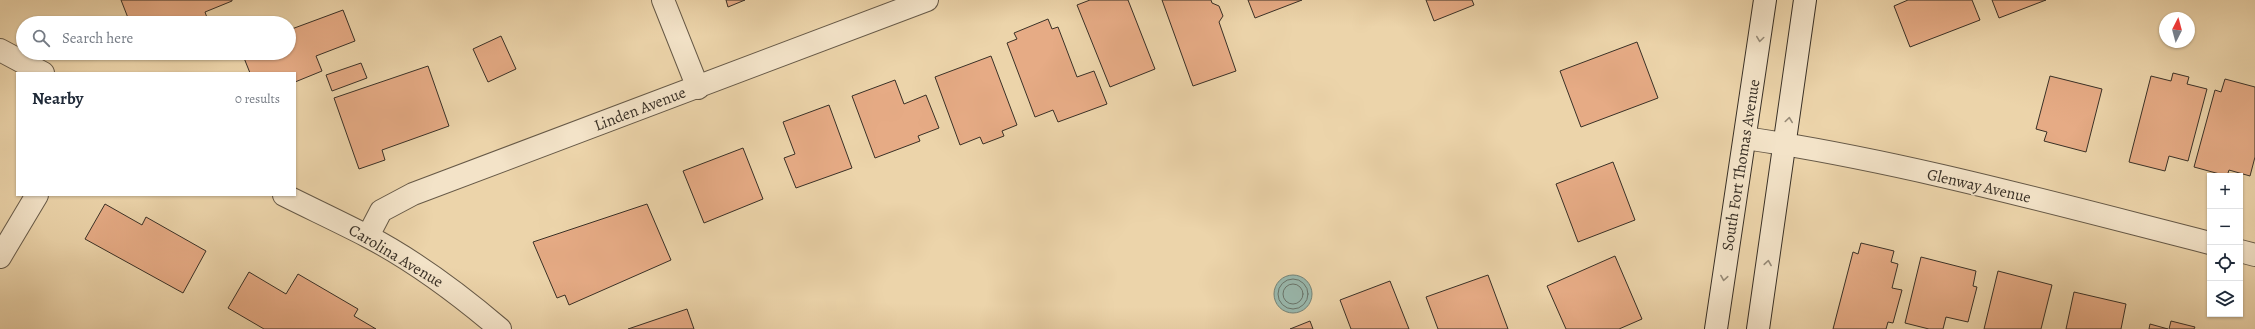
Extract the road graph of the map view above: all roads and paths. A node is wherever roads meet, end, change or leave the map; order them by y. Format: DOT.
graph roads {
  1 [pos="663,0"];
  2 [pos="927,0"];
  3 [pos="1765,0"];
  4 [pos="1805,0"];
  5 [pos="0,50"];
  6 [pos="16,59"];
  7 [pos="19,60"];
  8 [pos="41,72"];
  9 [pos="698,88"];
  10 [pos="1745,138"];
  11 [pos="1786,144"];
  12 [pos="36,196"];
  13 [pos="286,196"];
  14 [pos="368,236"];
  15 [pos="2207,242"];
  16 [pos="2243,252"];
  17 [pos="2255,254"];
  18 [pos="0,257"];
  19 [pos="500,329"];
  20 [pos="1716,329"];
  21 [pos="1758,329"];
  1 -- 9 [label="street"];
  2 -- 9 [label="street, Linden Avenue"];
  3 -- 10 [label="street, South Fort Thomas Avenue, one-way"];
  11 -- 4 [label="street, one-way"];
  5 -- 6 [label="street"];
  7 -- 8 [label="street"];
  9 -- 14 [label="street, Linden Avenue"];
  10 -- 11 [label="street, Glenway Avenue"];
  10 -- 20 [label="street, South Fort Thomas Avenue, one-way"];
  11 -- 15 [label="street, Glenway Avenue"];
  21 -- 11 [label="street, one-way"];
  12 -- 18 [label="street"];
  13 -- 14 [label="street, Carolina Avenue"];
  14 -- 19 [label="street, Carolina Avenue"];
  16 -- 17 [label="street"];
}
